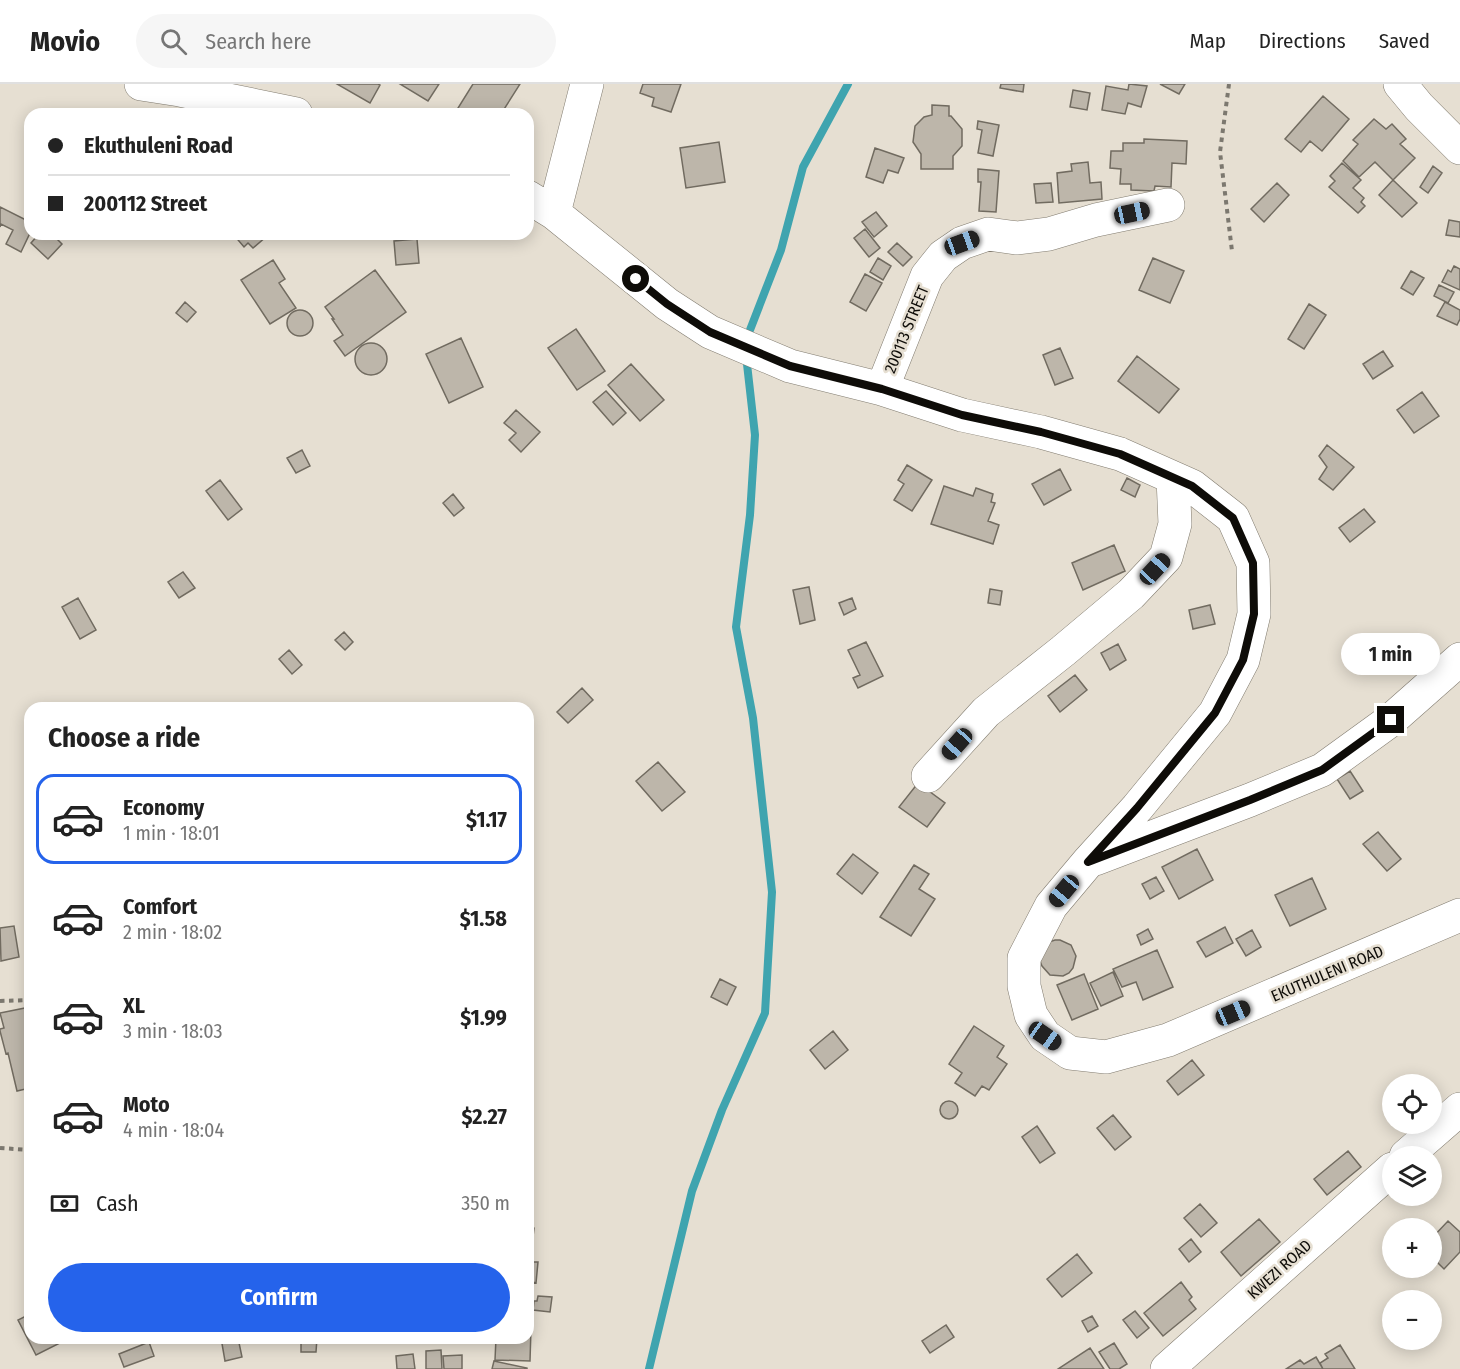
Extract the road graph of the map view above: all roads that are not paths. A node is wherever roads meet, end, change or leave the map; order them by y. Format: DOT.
graph roads {
  1 [pos="141,84"];
  2 [pos="587,84"];
  3 [pos="1400,84"];
  4 [pos="267,108"];
  5 [pos="1460,148"];
  6 [pos="541,205"];
  7 [pos="1168,205"];
  8 [pos="882,389"];
  9 [pos="1173,478"];
  10 [pos="1460,658"];
  11 [pos="928,776"];
  12 [pos="1088,862"];
  13 [pos="1460,915"];
  14 [pos="1460,1108"];
  15 [pos="1417,1146"];
  16 [pos="1382,1178"];
  17 [pos="1167,1369"];
  1 -- 4 [label="street"];
  2 -- 6 [label="street"];
  3 -- 5 [label="street"];
  6 -- 8 [label="street, EKUTHULENI ROAD"];
  7 -- 8 [label="street, 200113 STREET"];
  8 -- 9 [label="street, EKUTHULENI ROAD"];
  9 -- 11 [label="street"];
  9 -- 12 [label="street, EKUTHULENI ROAD"];
  10 -- 12 [label="street"];
  12 -- 13 [label="street, EKUTHULENI ROAD"];
  14 -- 15 [label="street"];
  16 -- 17 [label="street, KWEZI ROAD"];
}
